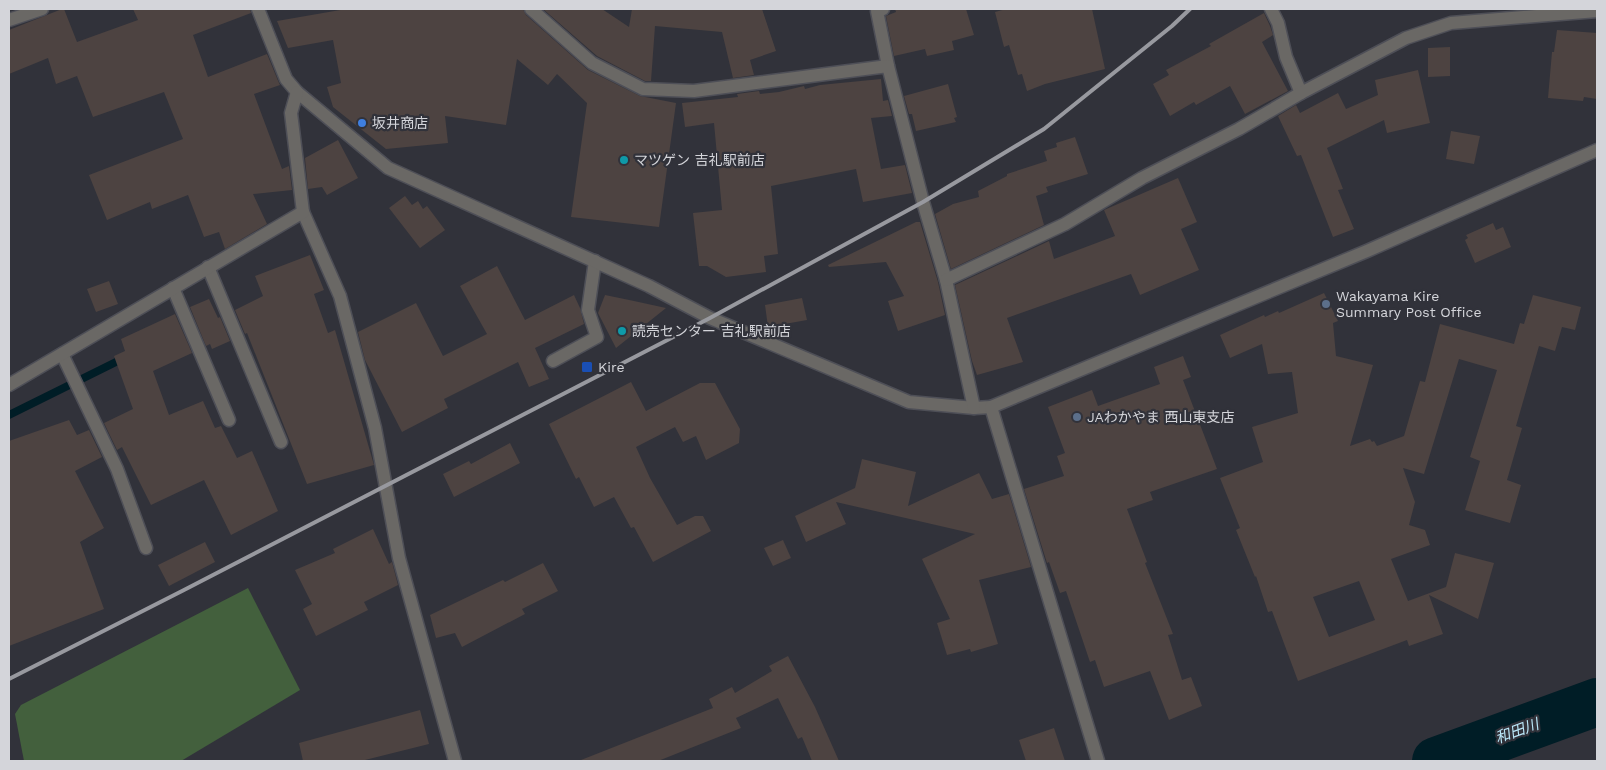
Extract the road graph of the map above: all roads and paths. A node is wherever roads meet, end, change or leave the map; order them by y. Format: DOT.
graph roads {
  1 [pos="42,9"];
  2 [pos="258,9"];
  3 [pos="531,9"];
  4 [pos="882,9"];
  5 [pos="1271,9"];
  6 [pos="1597,11"];
  7 [pos="9,20"];
  8 [pos="888,66"];
  9 [pos="297,92"];
  10 [pos="1301,93"];
  11 [pos="1597,150"];
  12 [pos="303,212"];
  13 [pos="594,261"];
  14 [pos="208,268"];
  15 [pos="946,280"];
  16 [pos="173,288"];
  17 [pos="62,354"];
  18 [pos="553,362"];
  19 [pos="9,385"];
  20 [pos="991,407"];
  21 [pos="974,408"];
  22 [pos="229,420"];
  23 [pos="281,442"];
  24 [pos="146,548"];
  25 [pos="455,761"];
  26 [pos="1098,761"];
  1 -- 7 [label="street"];
  2 -- 9 [label="street"];
  3 -- 8 [label="street"];
  4 -- 8 [label="street"];
  5 -- 10 [label="street"];
  6 -- 10 [label="street"];
  8 -- 15 [label="street"];
  9 -- 12 [label="street"];
  9 -- 13 [label="street"];
  10 -- 15 [label="street"];
  11 -- 20 [label="street"];
  12 -- 14 [label="street"];
  12 -- 25 [label="street"];
  13 -- 18 [label="street"];
  13 -- 21 [label="street"];
  14 -- 16 [label="street"];
  14 -- 23 [label="street"];
  15 -- 21 [label="street"];
  16 -- 17 [label="street"];
  16 -- 22 [label="street"];
  17 -- 19 [label="street"];
  17 -- 24 [label="street"];
  20 -- 21 [label="street"];
  20 -- 26 [label="street"];
}
